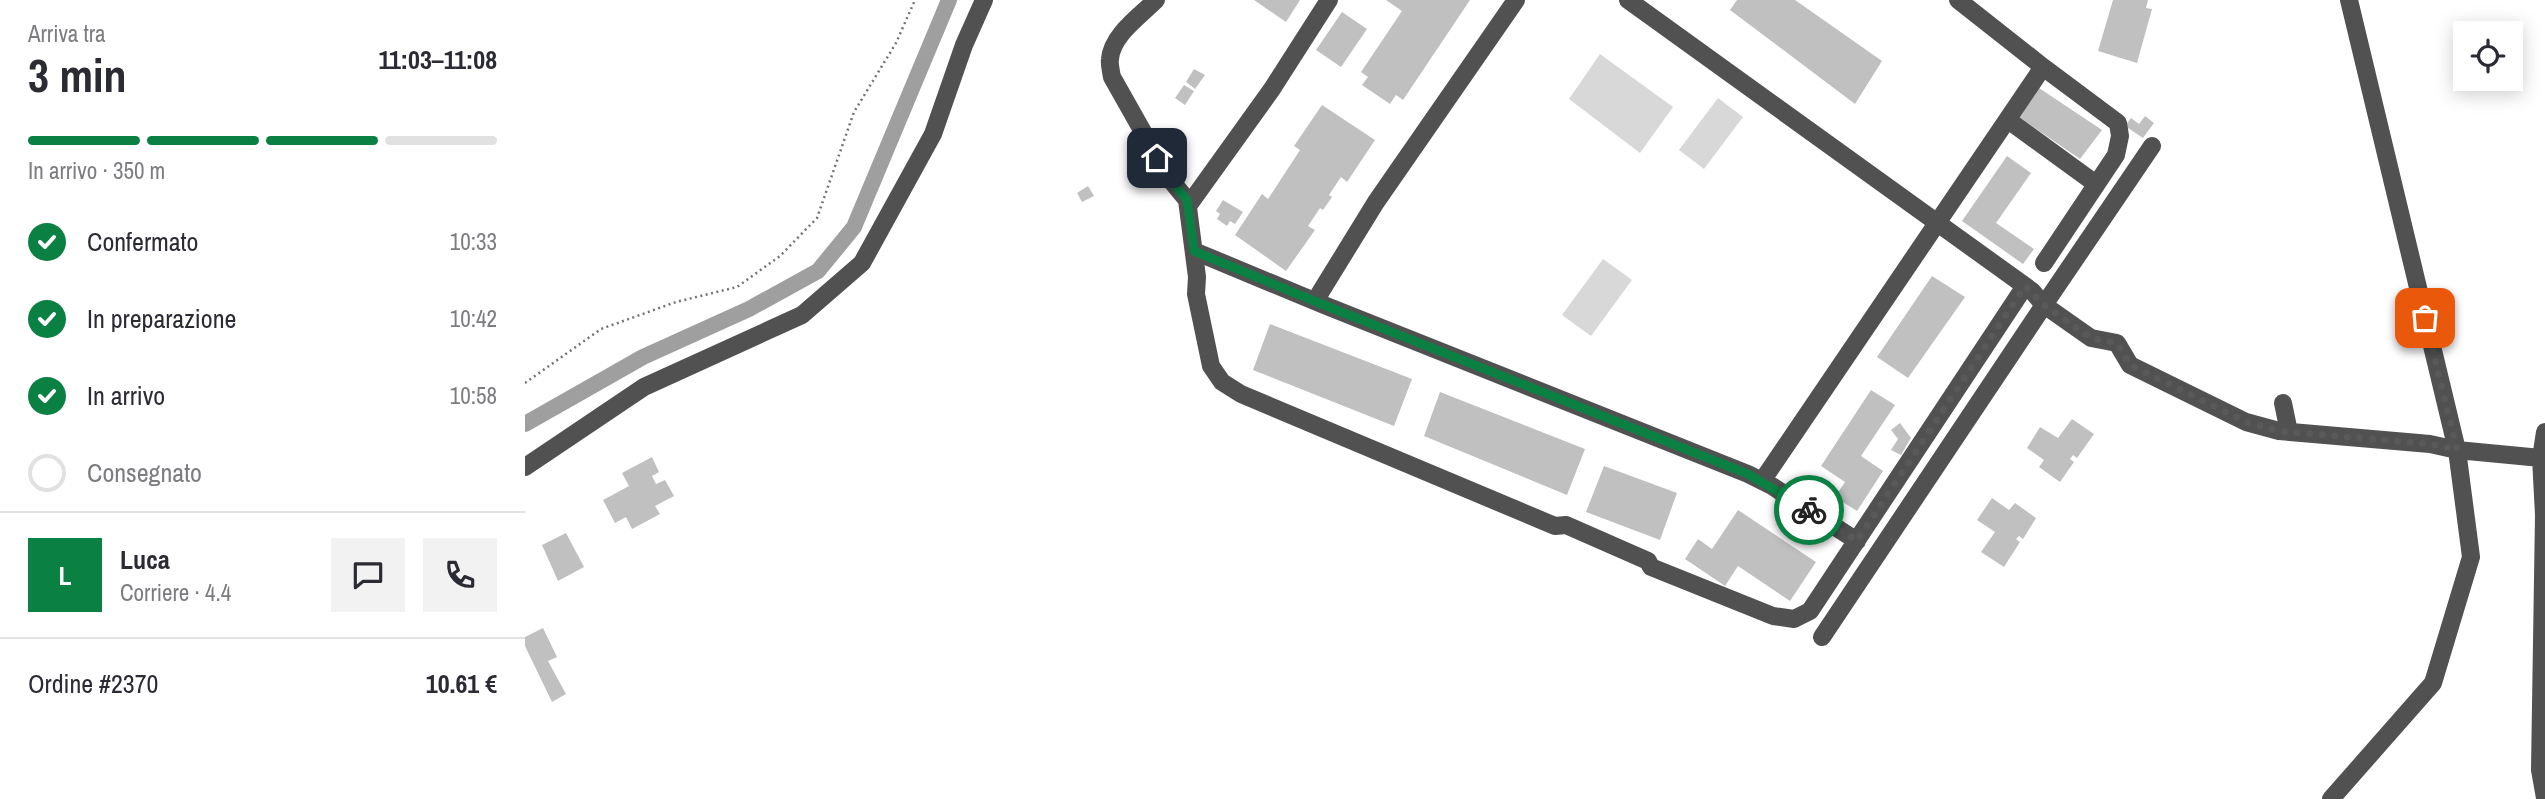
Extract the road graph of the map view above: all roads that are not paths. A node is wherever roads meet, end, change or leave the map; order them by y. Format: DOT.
graph roads {
  1 [pos="983,0"];
  2 [pos="1156,0"];
  3 [pos="1329,0"];
  4 [pos="1516,0"];
  5 [pos="1628,0"];
  6 [pos="1958,0"];
  7 [pos="2349,0"];
  8 [pos="2043,67"];
  9 [pos="2007,120"];
  10 [pos="2153,146"];
  11 [pos="2096,184"];
  12 [pos="1188,206"];
  13 [pos="1938,223"];
  14 [pos="1194,251"];
  15 [pos="2044,262"];
  16 [pos="2025,286"];
  17 [pos="1315,302"];
  18 [pos="2044,305"];
  19 [pos="2283,403"];
  20 [pos="2289,432"];
  21 [pos="2545,432"];
  22 [pos="2457,450"];
  23 [pos="2541,458"];
  24 [pos="525,467"];
  25 [pos="1762,481"];
  26 [pos="1857,541"];
  27 [pos="1822,637"];
  28 [pos="2545,798"];
  29 [pos="2331,799"];
  1 -- 24 [label="street"];
  2 -- 12 [label="street"];
  3 -- 12 [label="street"];
  4 -- 17 [label="street"];
  5 -- 13 [label="street"];
  6 -- 8 [label="street"];
  7 -- 22 [label="street"];
  8 -- 9 [label="street"];
  8 -- 11 [label="street"];
  9 -- 11 [label="street"];
  9 -- 13 [label="street"];
  10 -- 18 [label="street"];
  11 -- 15 [label="street"];
  12 -- 14 [label="street"];
  13 -- 16 [label="street"];
  13 -- 25 [label="street"];
  14 -- 17 [label="street"];
  14 -- 26 [label="street"];
  16 -- 18 [label="street"];
  16 -- 26 [label="street"];
  17 -- 25 [label="street"];
  18 -- 20 [label="street"];
  18 -- 27 [label="street"];
  19 -- 20 [label="street"];
  20 -- 22 [label="street"];
  21 -- 23 [label="street"];
  22 -- 23 [label="street"];
  22 -- 29 [label="street"];
  23 -- 28 [label="street"];
  25 -- 26 [label="street"];
}
